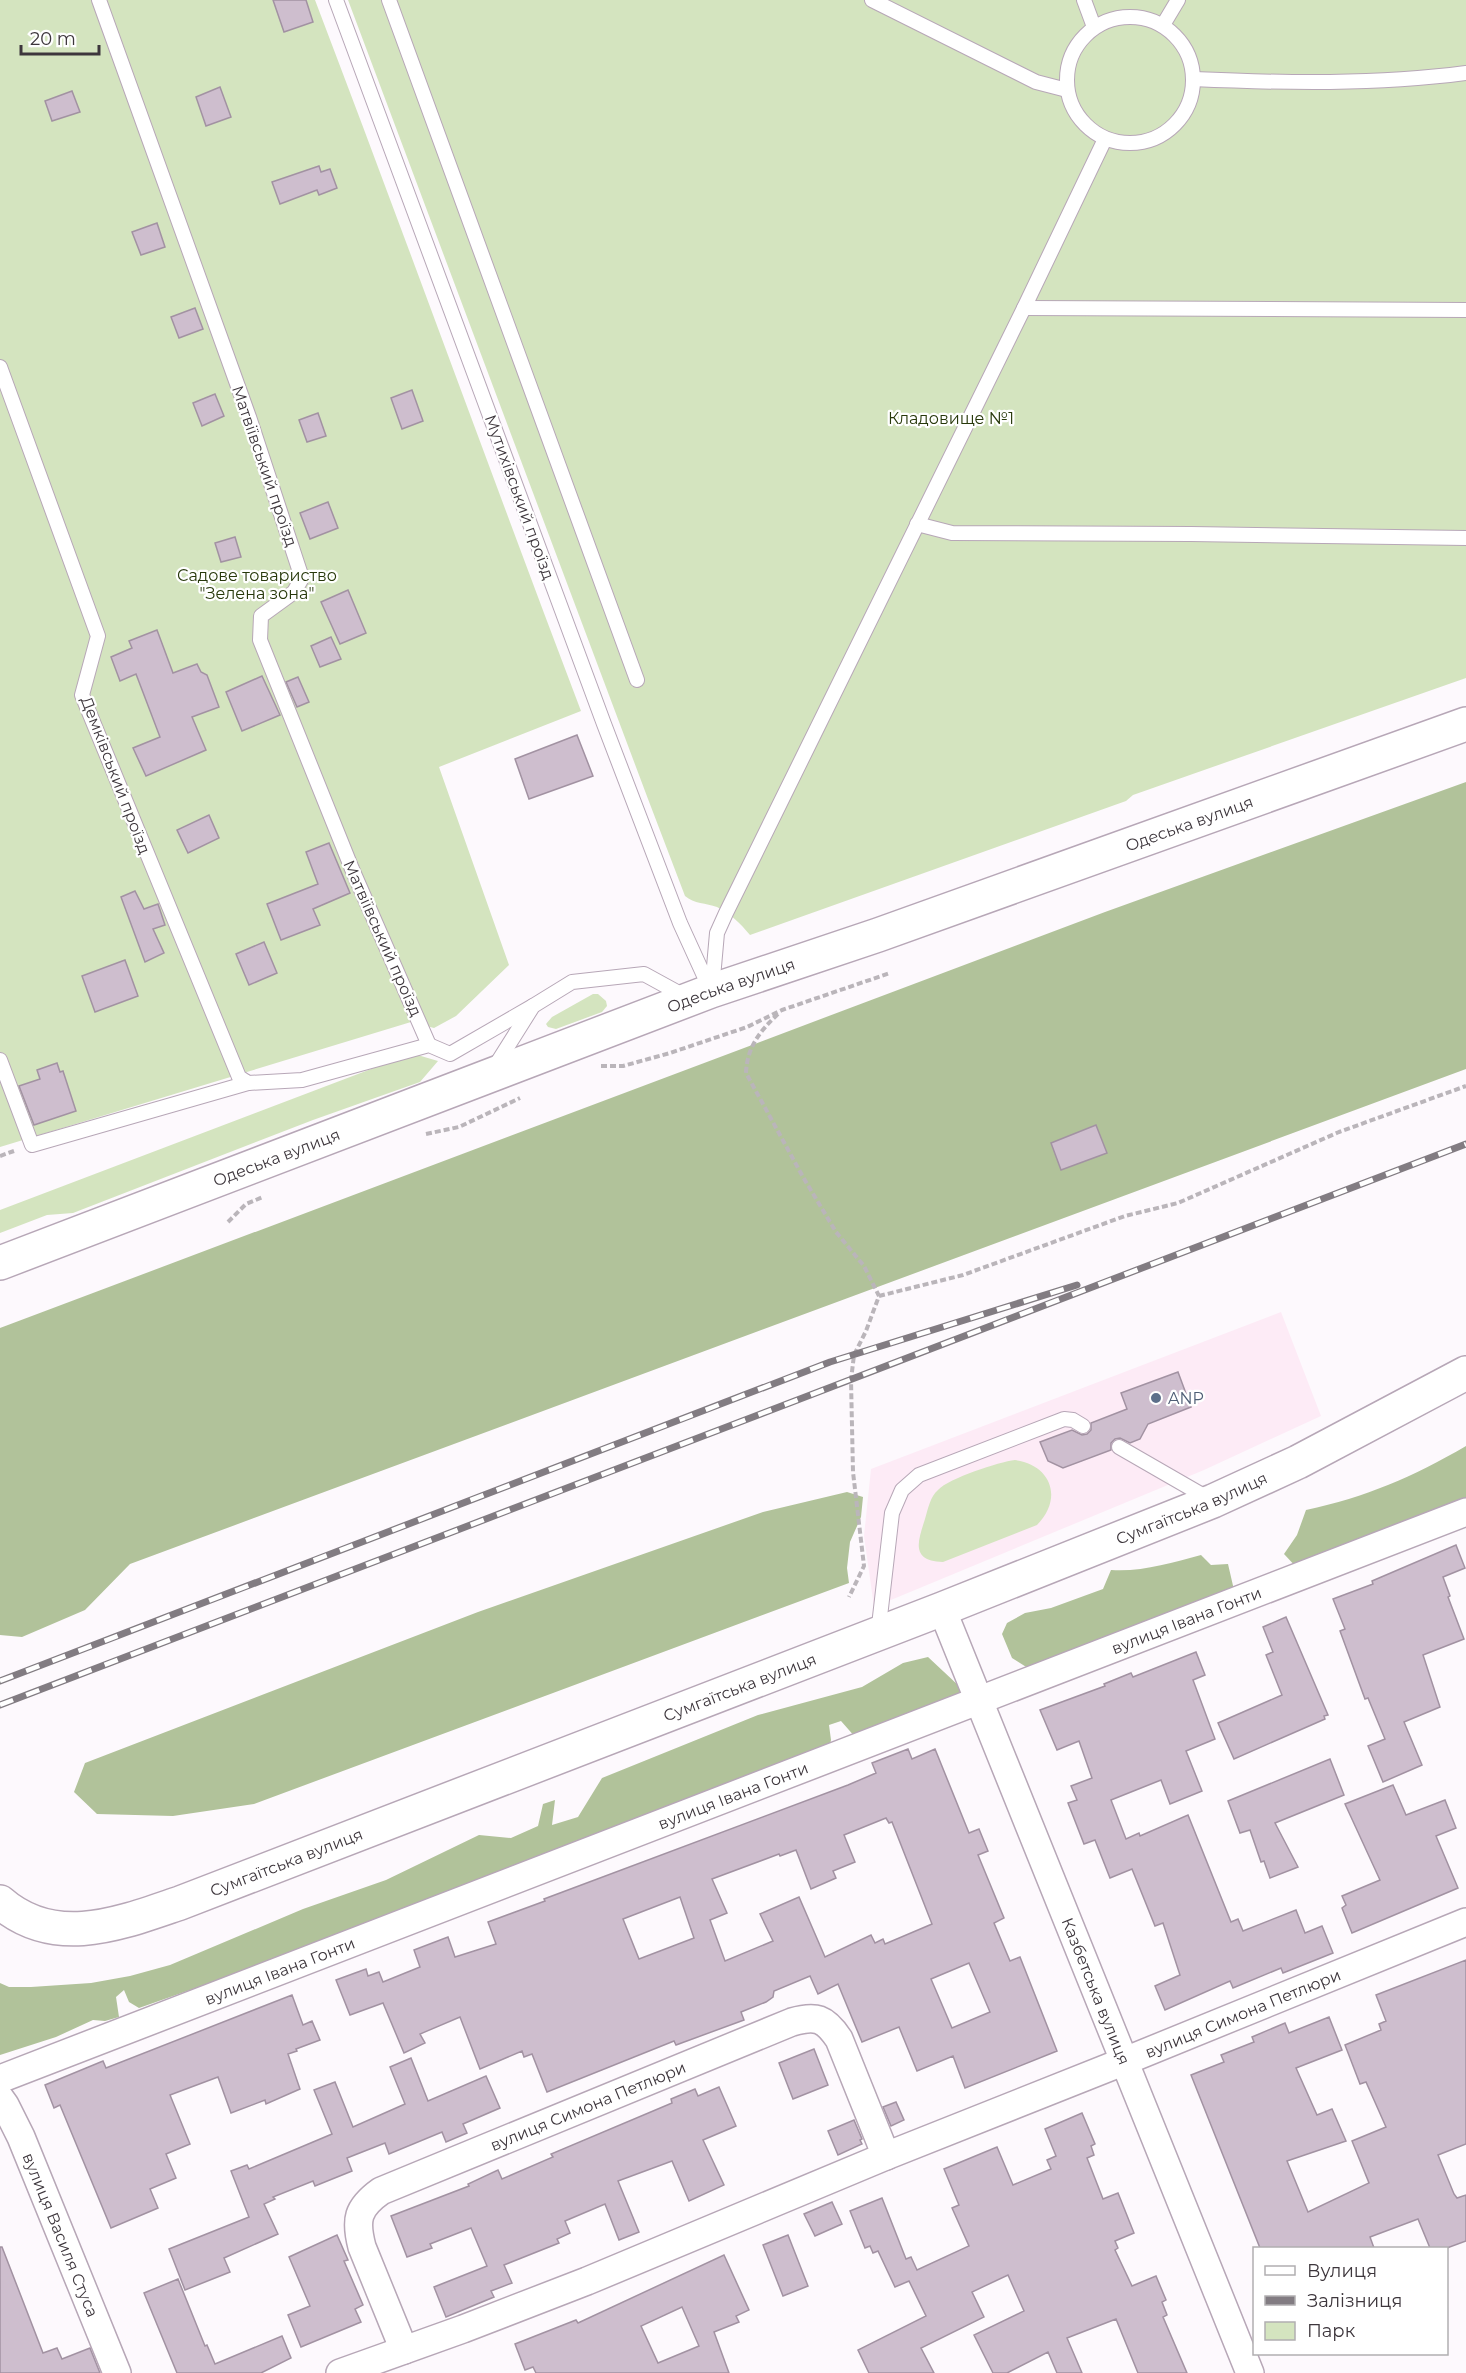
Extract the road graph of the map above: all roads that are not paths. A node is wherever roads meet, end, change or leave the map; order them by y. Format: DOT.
graph roads {
  1 [pos="99,0"];
  2 [pos="336,0"];
  3 [pos="389,0"];
  4 [pos="873,0"];
  5 [pos="1084,0"];
  6 [pos="1178,0"];
  7 [pos="1164,25"];
  8 [pos="1095,27"];
  9 [pos="1466,73"];
  10 [pos="1193,78"];
  11 [pos="1067,90"];
  12 [pos="1105,139"];
  13 [pos="1024,308"];
  14 [pos="1466,310"];
  15 [pos="0,367"];
  16 [pos="917,524"];
  17 [pos="1466,538"];
  18 [pos="637,680"];
  19 [pos="1466,724"];
  20 [pos="701,995"];
  21 [pos="533,1006"];
  22 [pos="429,1045"];
  23 [pos="0,1060"];
  24 [pos="488,1077"];
  25 [pos="244,1080"];
  26 [pos="0,1263"];
  27 [pos="1466,1373"];
  28 [pos="1083,1426"];
  29 [pos="1119,1447"];
  30 [pos="1213,1501"];
  31 [pos="1466,1512"];
  32 [pos="942,1610"];
  33 [pos="878,1634"];
  34 [pos="980,1701"];
  35 [pos="0,1902"];
  36 [pos="1466,1922"];
  37 [pos="1125,2061"];
  38 [pos="0,2079"];
  39 [pos="0,2098"];
  40 [pos="886,2156"];
  41 [pos="404,2350"];
  42 [pos="117,2373"];
  43 [pos="340,2373"];
  44 [pos="1250,2373"];
  1 -- 22 [label="lane, Матвіївський проїзд"];
  2 -- 20 [label="lane, Мутихівський проїзд"];
  3 -- 18 [label="lane"];
  4 -- 11 [label="lane"];
  5 -- 8 [label="lane"];
  6 -- 7 [label="lane"];
  7 -- 8 [label="lane"];
  7 -- 10 [label="lane"];
  8 -- 11 [label="lane"];
  9 -- 10 [label="lane"];
  10 -- 12 [label="lane"];
  11 -- 12 [label="lane"];
  12 -- 13 [label="lane"];
  13 -- 14 [label="lane"];
  13 -- 16 [label="lane"];
  15 -- 25 [label="lane, Демківський проїзд"];
  16 -- 17 [label="lane"];
  16 -- 20 [label="lane"];
  19 -- 20 [label="main road, Одеська вулиця"];
  20 -- 21 [label="lane"];
  20 -- 24 [label="main road, Одеська вулиця"];
  21 -- 22 [label="lane"];
  21 -- 24 [label="lane"];
  22 -- 25 [label="lane"];
  23 -- 25 [label="lane"];
  24 -- 26 [label="main road, Одеська вулиця"];
  27 -- 30 [label="main road, Сумгаїтська вулиця"];
  28 -- 33 [label="lane"];
  29 -- 30 [label="lane"];
  30 -- 32 [label="main road, Сумгаїтська вулиця"];
  31 -- 34 [label="street, вулиця Івана Гонти"];
  32 -- 33 [label="main road, Сумгаїтська вулиця"];
  32 -- 34 [label="street, Казбетська вулиця"];
  33 -- 35 [label="main road, Сумгаїтська вулиця"];
  34 -- 37 [label="street, Казбетська вулиця"];
  34 -- 38 [label="street, вулиця Івана Гонти"];
  36 -- 37 [label="street, вулиця Симона Петлюри"];
  37 -- 40 [label="street, вулиця Симона Петлюри"];
  37 -- 44 [label="street, Казбетська вулиця"];
  39 -- 42 [label="street, вулиця Василя Стуса"];
  40 -- 41 [label="street, вулиця Симона Петлюри"];
  40 -- 41 [label="street, вулиця Симона Петлюри"];
  41 -- 43 [label="street, вулиця Симона Петлюри"];
}
